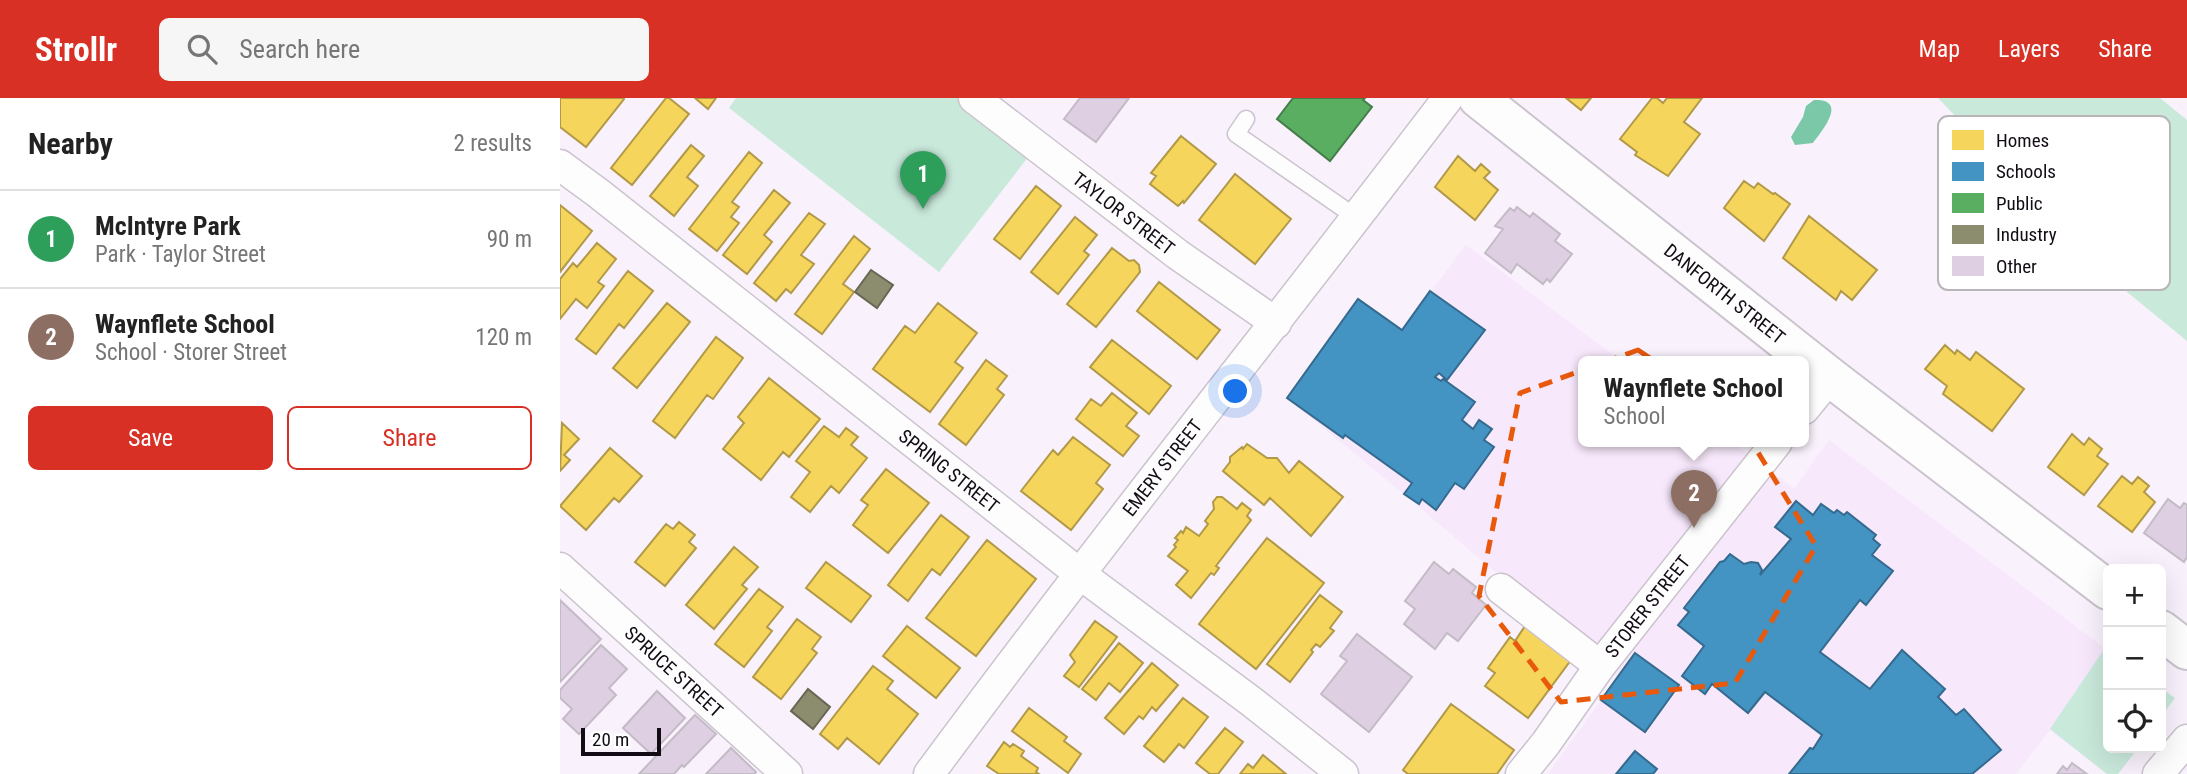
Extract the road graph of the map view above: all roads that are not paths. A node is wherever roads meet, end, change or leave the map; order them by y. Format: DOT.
graph roads {
  1 [pos="974,98"];
  2 [pos="1448,98"];
  3 [pos="1478,98"];
  4 [pos="1245,119"];
  5 [pos="560,165"];
  6 [pos="1357,218"];
  7 [pos="1276,323"];
  8 [pos="1804,356"];
  9 [pos="1809,360"];
  10 [pos="1830,377"];
  11 [pos="1809,403"];
  12 [pos="1773,447"];
  13 [pos="560,568"];
  14 [pos="1080,574"];
  15 [pos="2103,586"];
  16 [pos="1501,589"];
  17 [pos="2166,634"];
  18 [pos="2187,650"];
  19 [pos="1600,666"];
  20 [pos="2187,740"];
  21 [pos="787,774"];
  22 [pos="929,774"];
  23 [pos="1343,774"];
  24 [pos="1521,774"];
  25 [pos="2158,774"];
  1 -- 7 [label="street, TAYLOR STREET"];
  2 -- 6 [label="street, EMERY STREET"];
  3 -- 8 [label="street, DANFORTH STREET"];
  4 -- 6 [label="lane"];
  5 -- 14 [label="street, SPRING STREET"];
  6 -- 7 [label="street, EMERY STREET"];
  7 -- 14 [label="street, EMERY STREET"];
  9 -- 10 [label="street, DANFORTH STREET"];
  10 -- 11 [label="street"];
  10 -- 15 [label="street, DANFORTH STREET"];
  12 -- 19 [label="street, STORER STREET"];
  13 -- 21 [label="street, SPRUCE STREET"];
  14 -- 22 [label="street, EMERY STREET"];
  14 -- 23 [label="street, SPRING STREET"];
  16 -- 19 [label="street"];
  17 -- 18 [label="street"];
  19 -- 24 [label="street, STORER STREET"];
  20 -- 25 [label="street"];
}
